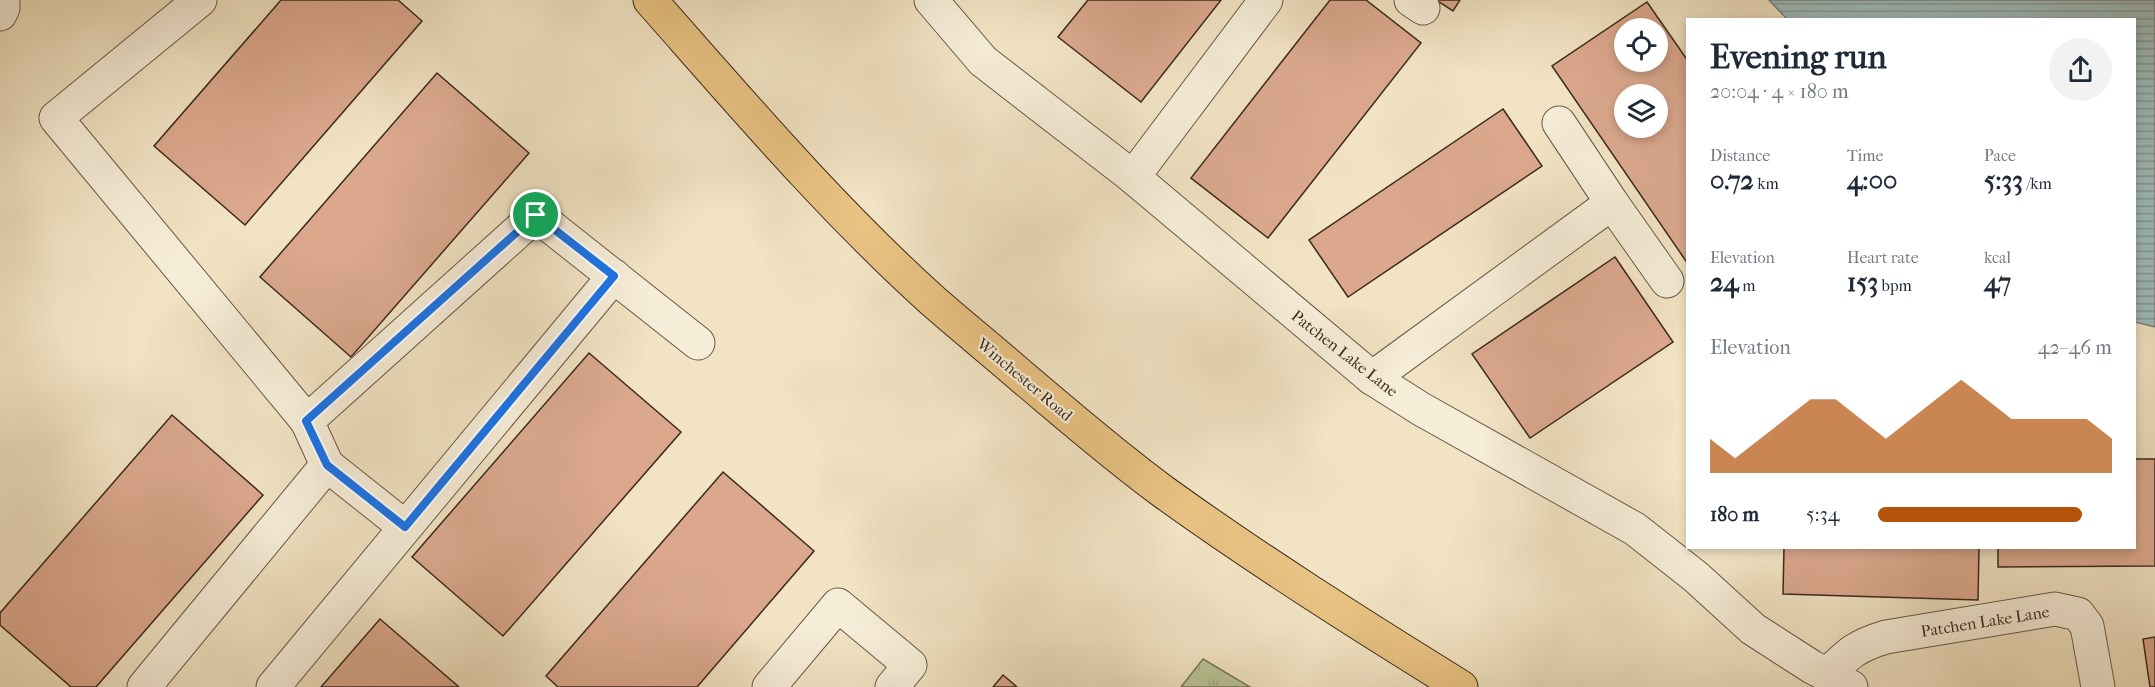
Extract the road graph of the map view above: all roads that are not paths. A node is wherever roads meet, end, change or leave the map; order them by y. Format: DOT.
graph roads {
  1 [pos="3,0"];
  2 [pos="200,0"];
  3 [pos="650,0"];
  4 [pos="931,0"];
  5 [pos="1266,0"];
  6 [pos="0,14"];
  7 [pos="1559,123"];
  8 [pos="1133,177"];
  9 [pos="1612,203"];
  10 [pos="614,276"];
  11 [pos="1667,281"];
  12 [pos="698,343"];
  13 [pos="1372,378"];
  14 [pos="306,421"];
  15 [pos="327,465"];
  16 [pos="405,527"];
  17 [pos="1839,681"];
  18 [pos="144,687"];
  19 [pos="273,687"];
  20 [pos="769,687"];
  21 [pos="892,687"];
  22 [pos="1461,687"];
  23 [pos="2097,687"];
  1 -- 6 [label="street"];
  2 -- 14 [label="street"];
  3 -- 22 [label="highway, Winchester Road"];
  4 -- 8 [label="street, Patchen Lake Lane"];
  5 -- 8 [label="street"];
  7 -- 9 [label="street"];
  8 -- 13 [label="street, Patchen Lake Lane"];
  9 -- 11 [label="street"];
  9 -- 13 [label="street"];
  10 -- 12 [label="street"];
  10 -- 14 [label="street"];
  10 -- 16 [label="street"];
  13 -- 17 [label="street, Patchen Lake Lane"];
  14 -- 15 [label="street"];
  15 -- 16 [label="street"];
  15 -- 18 [label="street"];
  16 -- 19 [label="street"];
  17 -- 23 [label="street, Patchen Lake Lane"];
  20 -- 21 [label="street"];
}
